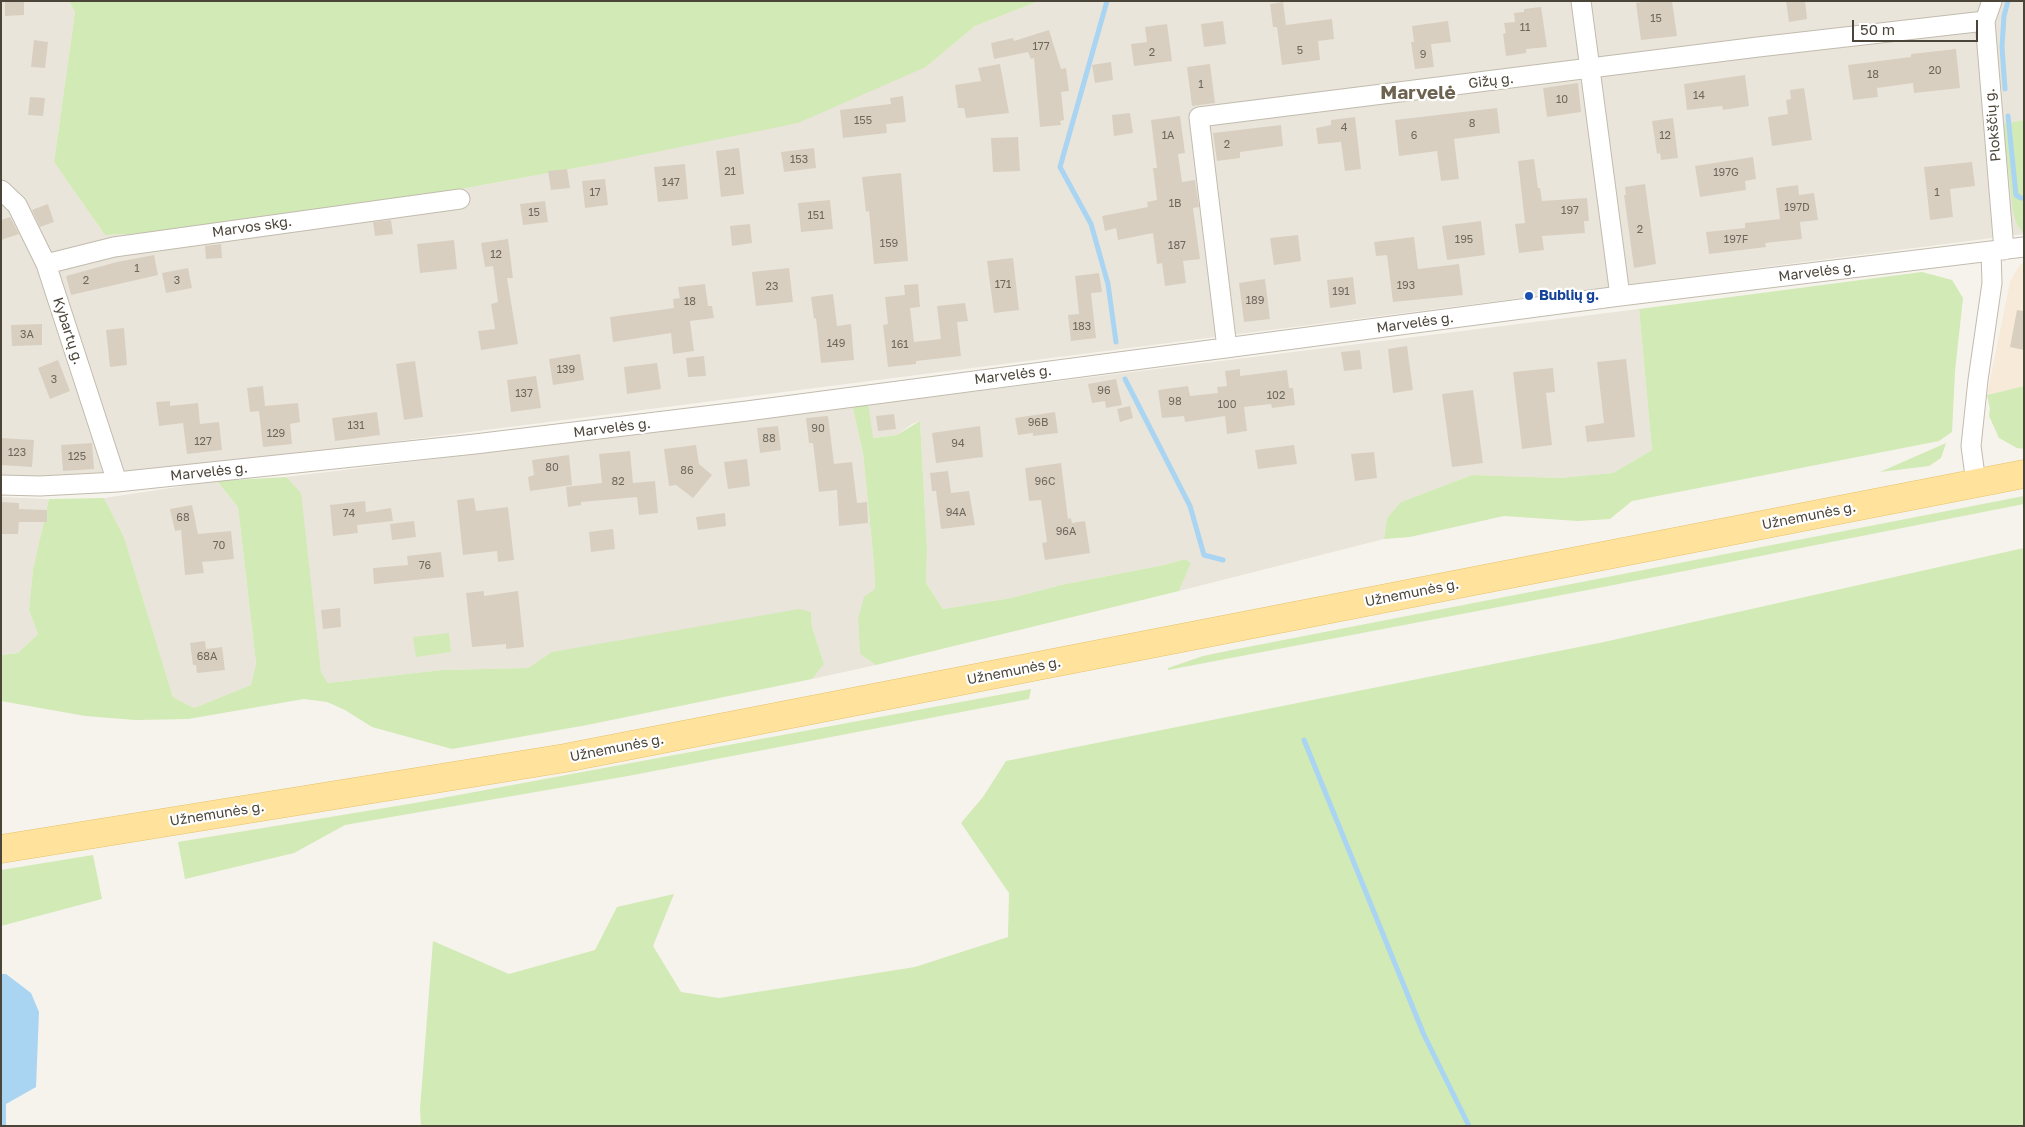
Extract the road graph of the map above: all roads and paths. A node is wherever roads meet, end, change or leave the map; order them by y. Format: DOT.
graph roads {
  1 [pos="1581,1"];
  2 [pos="1992,1"];
  3 [pos="1985,21"];
  4 [pos="1590,68"];
  5 [pos="1,190"];
  6 [pos="460,199"];
  7 [pos="2024,247"];
  8 [pos="1997,251"];
  9 [pos="46,264"];
  10 [pos="1620,296"];
  11 [pos="1227,348"];
  12 [pos="2024,474"];
  13 [pos="117,482"];
  14 [pos="1976,483"];
  15 [pos="1,485"];
  16 [pos="1,848"];
  1 -- 4 [label="street"];
  2 -- 3 [label="street, Plokščių g."];
  3 -- 4 [label="street, Gižų g."];
  3 -- 8 [label="street, Plokščių g."];
  4 -- 10 [label="street"];
  4 -- 11 [label="street, Gižų g."];
  5 -- 9 [label="street, Kybartų g."];
  6 -- 9 [label="street, Marvos skg."];
  7 -- 8 [label="street, Marvelės g."];
  8 -- 10 [label="street, Marvelės g."];
  8 -- 14 [label="street, Plokščių g."];
  9 -- 13 [label="street, Kybartų g."];
  10 -- 11 [label="street, Marvelės g."];
  11 -- 13 [label="street, Marvelės g."];
  12 -- 14 [label="main road, Užnemunės g."];
  13 -- 15 [label="street, Marvelės g."];
  14 -- 16 [label="main road, Užnemunės g."];
}
